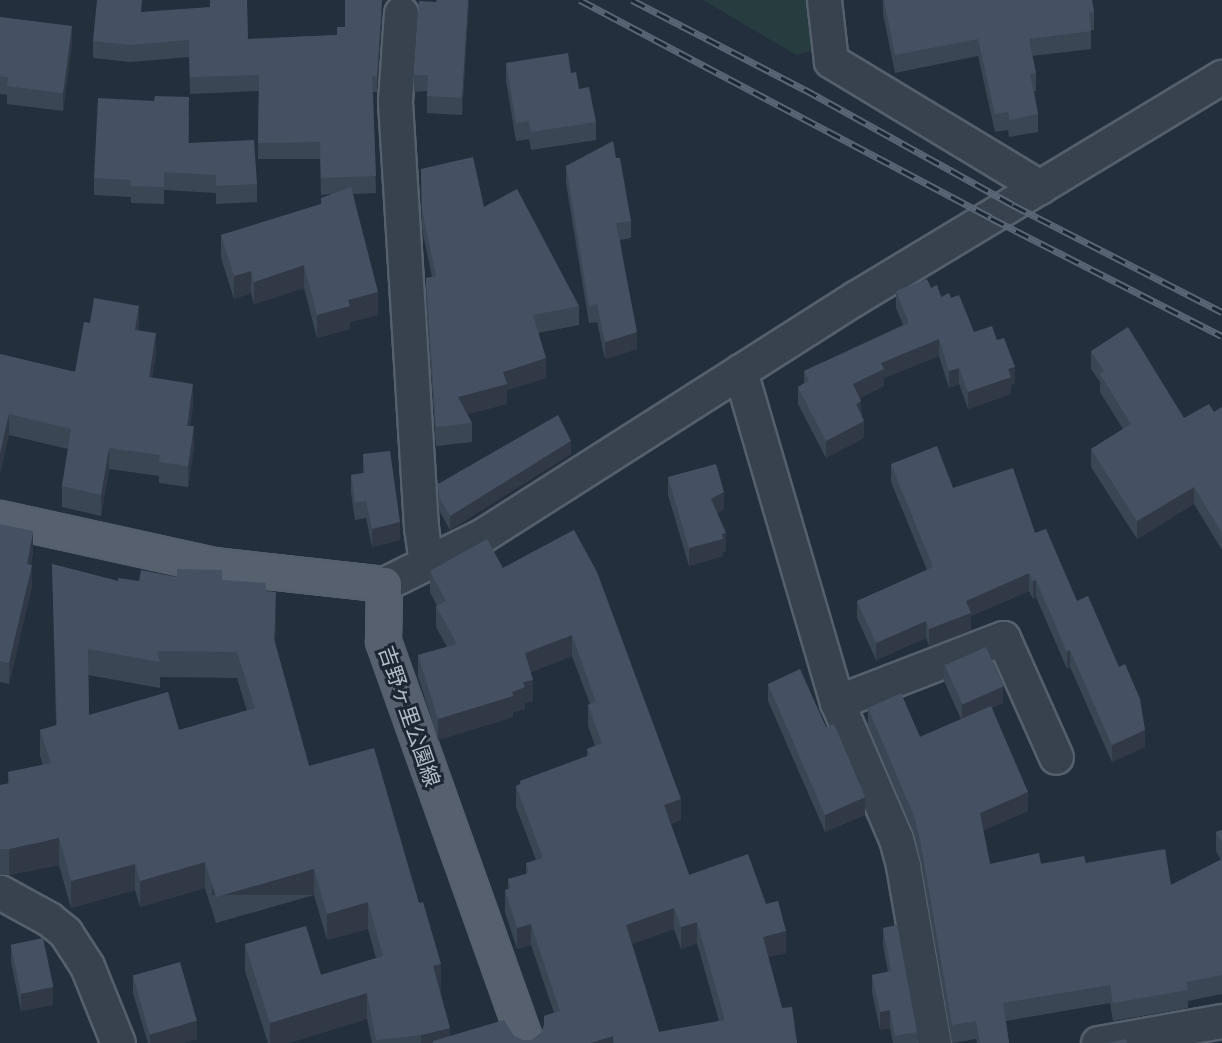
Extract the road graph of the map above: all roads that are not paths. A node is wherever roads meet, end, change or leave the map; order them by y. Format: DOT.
graph roads {
  1 [pos="824,0"];
  2 [pos="401,13"];
  3 [pos="1222,77"];
  4 [pos="1040,187"];
  5 [pos="740,371"];
  6 [pos="0,518"];
  7 [pos="426,563"];
  8 [pos="384,584"];
  9 [pos="837,702"];
  10 [pos="1056,757"];
  11 [pos="0,892"];
  12 [pos="1222,1021"];
  13 [pos="118,1043"];
  14 [pos="526,1043"];
  15 [pos="934,1043"];
  16 [pos="1098,1043"];
  1 -- 4 [label="street"];
  2 -- 7 [label="street"];
  3 -- 4 [label="street"];
  4 -- 5 [label="street"];
  5 -- 7 [label="street"];
  5 -- 9 [label="street"];
  6 -- 8 [label="main road"];
  7 -- 8 [label="street"];
  8 -- 14 [label="main road, 吉野ヶ里公園線"];
  9 -- 10 [label="street"];
  9 -- 15 [label="street"];
  11 -- 13 [label="street"];
  12 -- 16 [label="street"];
}
